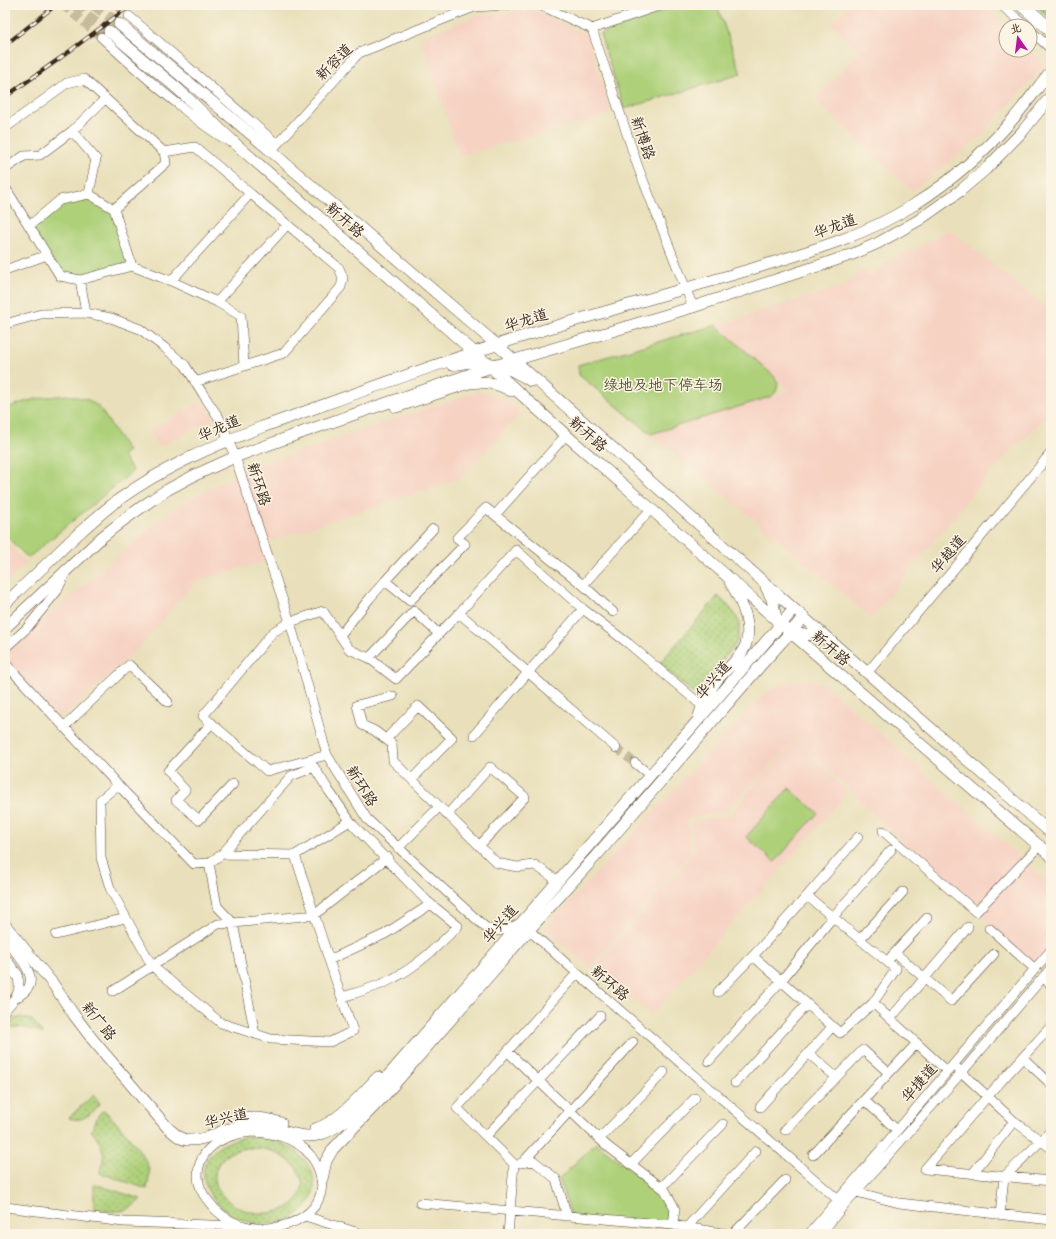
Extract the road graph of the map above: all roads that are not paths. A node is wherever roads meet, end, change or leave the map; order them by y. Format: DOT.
graph roads {
  1 [pos="507,5"];
  2 [pos="540,5"];
  3 [pos="661,5"];
  4 [pos="1001,5"];
  5 [pos="1022,5"];
  6 [pos="129,16"];
  7 [pos="1016,18"];
  8 [pos="119,24"];
  9 [pos="592,29"];
  10 [pos="1051,30"];
  11 [pos="105,34"];
  12 [pos="1038,37"];
  13 [pos="1051,49"];
  14 [pos="1051,70"];
  15 [pos="1051,96"];
  16 [pos="105,98"];
  17 [pos="5,128"];
  18 [pos="72,131"];
  19 [pos="274,148"];
  20 [pos="164,152"];
  21 [pos="5,169"];
  22 [pos="5,188"];
  23 [pos="89,194"];
  24 [pos="250,194"];
  25 [pos="8,198"];
  26 [pos="114,209"];
  27 [pos="287,225"];
  28 [pos="29,226"];
  29 [pos="46,255"];
  30 [pos="132,266"];
  31 [pos="5,270"];
  32 [pos="80,280"];
  33 [pos="171,281"];
  34 [pos="686,289"];
  35 [pos="217,302"];
  36 [pos="693,307"];
  37 [pos="86,313"];
  38 [pos="5,324"];
  39 [pos="497,345"];
  40 [pos="474,352"];
  41 [pos="514,360"];
  42 [pos="491,365"];
  43 [pos="244,366"];
  44 [pos="411,374"];
  45 [pos="195,382"];
  46 [pos="550,392"];
  47 [pos="532,404"];
  48 [pos="339,419"];
  49 [pos="566,435"];
  50 [pos="229,440"];
  51 [pos="1051,453"];
  52 [pos="235,457"];
  53 [pos="651,509"];
  54 [pos="496,514"];
  55 [pos="433,528"];
  56 [pos="67,569"];
  57 [pos="722,572"];
  58 [pos="385,581"];
  59 [pos="764,583"];
  60 [pos="583,585"];
  61 [pos="5,604"];
  62 [pos="583,609"];
  63 [pos="794,609"];
  64 [pos="613,612"];
  65 [pos="460,613"];
  66 [pos="804,617"];
  67 [pos="290,622"];
  68 [pos="778,624"];
  69 [pos="5,628"];
  70 [pos="341,634"];
  71 [pos="439,634"];
  72 [pos="790,635"];
  73 [pos="775,641"];
  74 [pos="830,641"];
  75 [pos="5,648"];
  76 [pos="369,658"];
  77 [pos="752,658"];
  78 [pos="5,663"];
  79 [pos="761,665"];
  80 [pos="867,672"];
  81 [pos="528,673"];
  82 [pos="392,696"];
  83 [pos="168,702"];
  84 [pos="704,708"];
  85 [pos="212,723"];
  86 [pos="64,727"];
  87 [pos="474,735"];
  88 [pos="386,739"];
  89 [pos="616,748"];
  90 [pos="327,755"];
  91 [pos="635,763"];
  92 [pos="650,775"];
  93 [pos="412,780"];
  94 [pos="233,784"];
  95 [pos="118,786"];
  96 [pos="439,807"];
  97 [pos="447,815"];
  98 [pos="350,821"];
  99 [pos="883,832"];
  100 [pos="1051,833"];
  101 [pos="858,837"];
  102 [pos="1040,845"];
  103 [pos="479,846"];
  104 [pos="398,848"];
  105 [pos="890,850"];
  106 [pos="222,854"];
  107 [pos="295,855"];
  108 [pos="1051,856"];
  109 [pos="387,858"];
  110 [pos="209,863"];
  111 [pos="558,881"];
  112 [pos="902,892"];
  113 [pos="807,896"];
  114 [pos="431,904"];
  115 [pos="314,915"];
  116 [pos="833,917"];
  117 [pos="126,918"];
  118 [pos="927,918"];
  119 [pos="233,923"];
  120 [pos="5,924"];
  121 [pos="525,926"];
  122 [pos="968,927"];
  123 [pos="990,928"];
  124 [pos="56,935"];
  125 [pos="860,939"];
  126 [pos="5,940"];
  127 [pos="1051,950"];
  128 [pos="895,953"];
  129 [pos="994,954"];
  130 [pos="753,956"];
  131 [pos="5,959"];
  132 [pos="329,960"];
  133 [pos="887,962"];
  134 [pos="152,966"];
  135 [pos="1051,968"];
  136 [pos="1035,969"];
  137 [pos="577,973"];
  138 [pos="17,975"];
  139 [pos="1043,977"];
  140 [pos="925,978"];
  141 [pos="781,981"];
  142 [pos="1051,985"];
  143 [pos="113,991"];
  144 [pos="718,992"];
  145 [pos="342,997"];
  146 [pos="13,1000"];
  147 [pos="873,1002"];
  148 [pos="807,1004"];
  149 [pos="5,1010"];
  150 [pos="600,1016"];
  151 [pos="890,1019"];
  152 [pos="1051,1026"];
  153 [pos="832,1027"];
  154 [pos="255,1034"];
  155 [pos="633,1042"];
  156 [pos="917,1044"];
  157 [pos="411,1049"];
  158 [pos="508,1052"];
  159 [pos="808,1053"];
  160 [pos="107,1055"];
  161 [pos="1023,1058"];
  162 [pos="709,1061"];
  163 [pos="950,1068"];
  164 [pos="664,1072"];
  165 [pos="962,1072"];
  166 [pos="888,1073"];
  167 [pos="836,1077"];
  168 [pos="539,1081"];
  169 [pos="1050,1081"];
  170 [pos="736,1083"];
  171 [pos="988,1096"];
  172 [pos="695,1098"];
  173 [pos="864,1100"];
  174 [pos="760,1107"];
  175 [pos="570,1111"];
  176 [pos="1014,1120"];
  177 [pos="723,1124"];
  178 [pos="785,1130"];
  179 [pos="897,1130"];
  180 [pos="1051,1131"];
  181 [pos="174,1133"];
  182 [pos="486,1136"];
  183 [pos="600,1138"];
  184 [pos="1041,1141"];
  185 [pos="1051,1148"];
  186 [pos="756,1151"];
  187 [pos="813,1155"];
  188 [pos="518,1163"];
  189 [pos="631,1164"];
  190 [pos="973,1173"];
  191 [pos="1004,1177"];
  192 [pos="322,1179"];
  193 [pos="785,1180"];
  194 [pos="1051,1181"];
  195 [pos="662,1187"];
  196 [pos="856,1192"];
  197 [pos="420,1203"];
  198 [pos="841,1203"];
  199 [pos="5,1207"];
  200 [pos="510,1211"];
  201 [pos="1000,1215"];
  202 [pos="305,1216"];
  203 [pos="568,1216"];
  204 [pos="1051,1220"];
  205 [pos="673,1225"];
  206 [pos="246,1226"];
  207 [pos="686,1227"];
  208 [pos="362,1234"];
  209 [pos="508,1234"];
  210 [pos="727,1234"];
  211 [pos="733,1234"];
  212 [pos="809,1234"];
  213 [pos="821,1234"];
  1 -- 19 [label="street, 新容道"];
  2 -- 9 [label="street"];
  3 -- 9 [label="street"];
  4 -- 7 [label="street"];
  5 -- 10 [label="highway"];
  6 -- 19 [label="street"];
  8 -- 19 [label="main road, 新开路"];
  9 -- 34 [label="street, 新博路"];
  11 -- 40 [label="main road, 新开路"];
  12 -- 13 [label="street"];
  14 -- 34 [label="main road, 华龙道"];
  15 -- 36 [label="main road"];
  16 -- 17 [label="street"];
  16 -- 18 [label="street"];
  16 -- 20 [label="street"];
  18 -- 21 [label="street"];
  18 -- 23 [label="street"];
  19 -- 39 [label="main road, 新开路"];
  20 -- 24 [label="street"];
  20 -- 26 [label="street"];
  22 -- 25 [label="street"];
  23 -- 26 [label="street"];
  23 -- 28 [label="street"];
  24 -- 27 [label="street"];
  24 -- 33 [label="street"];
  25 -- 28 [label="street"];
  26 -- 30 [label="street"];
  27 -- 35 [label="street"];
  27 -- 43 [label="street"];
  28 -- 29 [label="street"];
  29 -- 31 [label="street"];
  29 -- 32 [label="street"];
  30 -- 32 [label="street"];
  30 -- 33 [label="street"];
  32 -- 37 [label="street"];
  33 -- 35 [label="street"];
  34 -- 36 [label="street, 新博路"];
  34 -- 39 [label="main road, 华龙道"];
  35 -- 43 [label="street"];
  36 -- 41 [label="main road"];
  37 -- 38 [label="street, 新环路"];
  37 -- 45 [label="street, 新环路"];
  39 -- 40 [label="main road, 华龙道"];
  39 -- 41 [label="main road, 新开路"];
  40 -- 42 [label="main road, 新开路"];
  40 -- 44 [label="main road, 华龙道"];
  41 -- 42 [label="main road"];
  41 -- 46 [label="main road, 新开路"];
  42 -- 44 [label="main road"];
  42 -- 46 [label="main road"];
  42 -- 47 [label="main road, 新开路"];
  42 -- 48 [label="main road"];
  43 -- 45 [label="street"];
  44 -- 50 [label="main road, 华龙道"];
  45 -- 50 [label="street, 新环路"];
  46 -- 59 [label="main road, 新开路"];
  47 -- 48 [label="main road"];
  47 -- 49 [label="main road, 新开路"];
  48 -- 52 [label="main road"];
  49 -- 53 [label="main road, 新开路"];
  49 -- 54 [label="street"];
  50 -- 52 [label="street, 新环路"];
  50 -- 61 [label="main road, 华龙道"];
  51 -- 80 [label="street, 华越道"];
  52 -- 56 [label="main road"];
  52 -- 67 [label="street, 新环路"];
  53 -- 57 [label="main road, 新开路"];
  53 -- 60 [label="street"];
  54 -- 58 [label="street"];
  54 -- 60 [label="street"];
  55 -- 58 [label="street"];
  56 -- 69 [label="main road"];
  56 -- 75 [label="street"];
  57 -- 68 [label="main road, 新开路"];
  57 -- 84 [label="main road"];
  58 -- 70 [label="street"];
  59 -- 63 [label="main road, 新开路"];
  59 -- 68 [label="main road"];
  60 -- 64 [label="street"];
  62 -- 65 [label="street"];
  62 -- 81 [label="street"];
  62 -- 84 [label="street"];
  63 -- 66 [label="main road, 新开路"];
  63 -- 68 [label="main road, 华兴道"];
  65 -- 71 [label="street"];
  65 -- 81 [label="street"];
  66 -- 72 [label="main road, 华兴道"];
  66 -- 74 [label="main road, 新开路"];
  67 -- 76 [label="street"];
  67 -- 85 [label="street"];
  67 -- 90 [label="street, 新环路"];
  68 -- 72 [label="main road, 新开路"];
  68 -- 73 [label="main road"];
  68 -- 77 [label="main road, 华兴道"];
  71 -- 76 [label="street"];
  71 -- 76 [label="street"];
  72 -- 73 [label="main road"];
  72 -- 74 [label="main road"];
  72 -- 79 [label="main road, 华兴道"];
  72 -- 102 [label="main road, 新开路"];
  73 -- 77 [label="main road"];
  73 -- 79 [label="main road"];
  74 -- 80 [label="main road, 新开路"];
  77 -- 84 [label="main road, 华兴道"];
  78 -- 86 [label="street"];
  79 -- 121 [label="main road, 华兴道"];
  80 -- 100 [label="main road, 新开路"];
  81 -- 87 [label="street"];
  81 -- 89 [label="street"];
  82 -- 88 [label="street"];
  83 -- 86 [label="street"];
  84 -- 92 [label="main road, 华兴道"];
  85 -- 90 [label="street"];
  85 -- 94 [label="street"];
  86 -- 95 [label="street"];
  88 -- 93 [label="street"];
  88 -- 93 [label="street"];
  90 -- 104 [label="street, 新环路"];
  91 -- 92 [label="street"];
  92 -- 111 [label="main road, 华兴道"];
  93 -- 96 [label="street"];
  95 -- 110 [label="street"];
  95 -- 117 [label="street"];
  96 -- 97 [label="street"];
  96 -- 104 [label="street"];
  97 -- 103 [label="street"];
  97 -- 103 [label="street"];
  98 -- 106 [label="street"];
  98 -- 107 [label="street"];
  98 -- 109 [label="street"];
  99 -- 102 [label="street"];
  101 -- 113 [label="street"];
  102 -- 108 [label="main road, 新开路"];
  103 -- 111 [label="street"];
  104 -- 121 [label="street, 新环路"];
  105 -- 116 [label="street"];
  106 -- 107 [label="street"];
  106 -- 110 [label="street"];
  107 -- 115 [label="street"];
  109 -- 114 [label="street"];
  109 -- 115 [label="street"];
  110 -- 119 [label="street"];
  111 -- 121 [label="main road, 华兴道"];
  112 -- 125 [label="street"];
  113 -- 116 [label="street"];
  113 -- 130 [label="street"];
  114 -- 132 [label="street"];
  114 -- 145 [label="street"];
  115 -- 119 [label="street"];
  115 -- 132 [label="street"];
  116 -- 125 [label="street"];
  116 -- 141 [label="street"];
  117 -- 124 [label="street"];
  117 -- 134 [label="street"];
  118 -- 128 [label="street"];
  119 -- 134 [label="street"];
  119 -- 154 [label="street"];
  120 -- 160 [label="main road, 新广路"];
  121 -- 137 [label="street, 新环路"];
  121 -- 157 [label="main road, 华兴道"];
  121 -- 192 [label="main road, 华兴道"];
  122 -- 140 [label="street"];
  123 -- 136 [label="street"];
  125 -- 133 [label="street"];
  126 -- 146 [label="street"];
  127 -- 136 [label="street, 华捷道"];
  128 -- 133 [label="street"];
  128 -- 140 [label="street"];
  129 -- 140 [label="street"];
  130 -- 141 [label="street"];
  130 -- 144 [label="street"];
  131 -- 138 [label="main road"];
  132 -- 145 [label="street"];
  133 -- 147 [label="street"];
  134 -- 143 [label="street"];
  134 -- 154 [label="street"];
  135 -- 139 [label="street, 华捷道"];
  136 -- 163 [label="street, 华捷道"];
  137 -- 158 [label="street"];
  137 -- 198 [label="street, 新环路"];
  138 -- 146 [label="street"];
  139 -- 142 [label="street"];
  139 -- 165 [label="street, 华捷道"];
  140 -- 151 [label="street"];
  141 -- 148 [label="street"];
  141 -- 162 [label="street"];
  145 -- 154 [label="street"];
  146 -- 149 [label="street"];
  147 -- 151 [label="street"];
  147 -- 153 [label="street"];
  148 -- 153 [label="street"];
  148 -- 170 [label="street"];
  150 -- 168 [label="street"];
  151 -- 156 [label="street"];
  152 -- 161 [label="street"];
  153 -- 159 [label="street"];
  155 -- 175 [label="street"];
  156 -- 163 [label="street"];
  156 -- 166 [label="street"];
  157 -- 160 [label="main road"];
  157 -- 181 [label="main road, 华兴道"];
  158 -- 168 [label="street"];
  158 -- 182 [label="street"];
  159 -- 167 [label="street"];
  159 -- 174 [label="street"];
  160 -- 181 [label="main road, 新广路"];
  161 -- 169 [label="street"];
  161 -- 171 [label="street"];
  163 -- 165 [label="street"];
  163 -- 179 [label="street, 华捷道"];
  164 -- 183 [label="street"];
  165 -- 171 [label="street"];
  165 -- 196 [label="street, 华捷道"];
  166 -- 167 [label="street"];
  166 -- 173 [label="street"];
  167 -- 178 [label="street"];
  168 -- 175 [label="street"];
  168 -- 182 [label="street"];
  171 -- 176 [label="street"];
  171 -- 190 [label="street"];
  172 -- 189 [label="street"];
  173 -- 179 [label="street"];
  173 -- 187 [label="street"];
  175 -- 183 [label="street"];
  175 -- 188 [label="street"];
  176 -- 184 [label="street"];
  176 -- 190 [label="street"];
  177 -- 195 [label="street"];
  179 -- 198 [label="street, 华捷道"];
  180 -- 184 [label="street"];
  182 -- 188 [label="street"];
  183 -- 189 [label="street"];
  184 -- 185 [label="street"];
  184 -- 191 [label="street"];
  186 -- 207 [label="street"];
  188 -- 200 [label="street"];
  188 -- 203 [label="street"];
  189 -- 195 [label="street"];
  190 -- 191 [label="street"];
  191 -- 194 [label="street"];
  191 -- 201 [label="street"];
  192 -- 202 [label="street"];
  192 -- 206 [label="street"];
  193 -- 211 [label="street"];
  195 -- 205 [label="street"];
  196 -- 198 [label="street, 华捷道"];
  196 -- 201 [label="street"];
  197 -- 200 [label="street"];
  198 -- 212 [label="street, 华捷道"];
  198 -- 213 [label="street, 华捷道"];
  199 -- 206 [label="street"];
  200 -- 203 [label="street"];
  200 -- 209 [label="street"];
  201 -- 204 [label="street"];
  202 -- 206 [label="street"];
  202 -- 208 [label="street"];
  203 -- 205 [label="street"];
  205 -- 207 [label="street"];
  207 -- 210 [label="street"];
}
